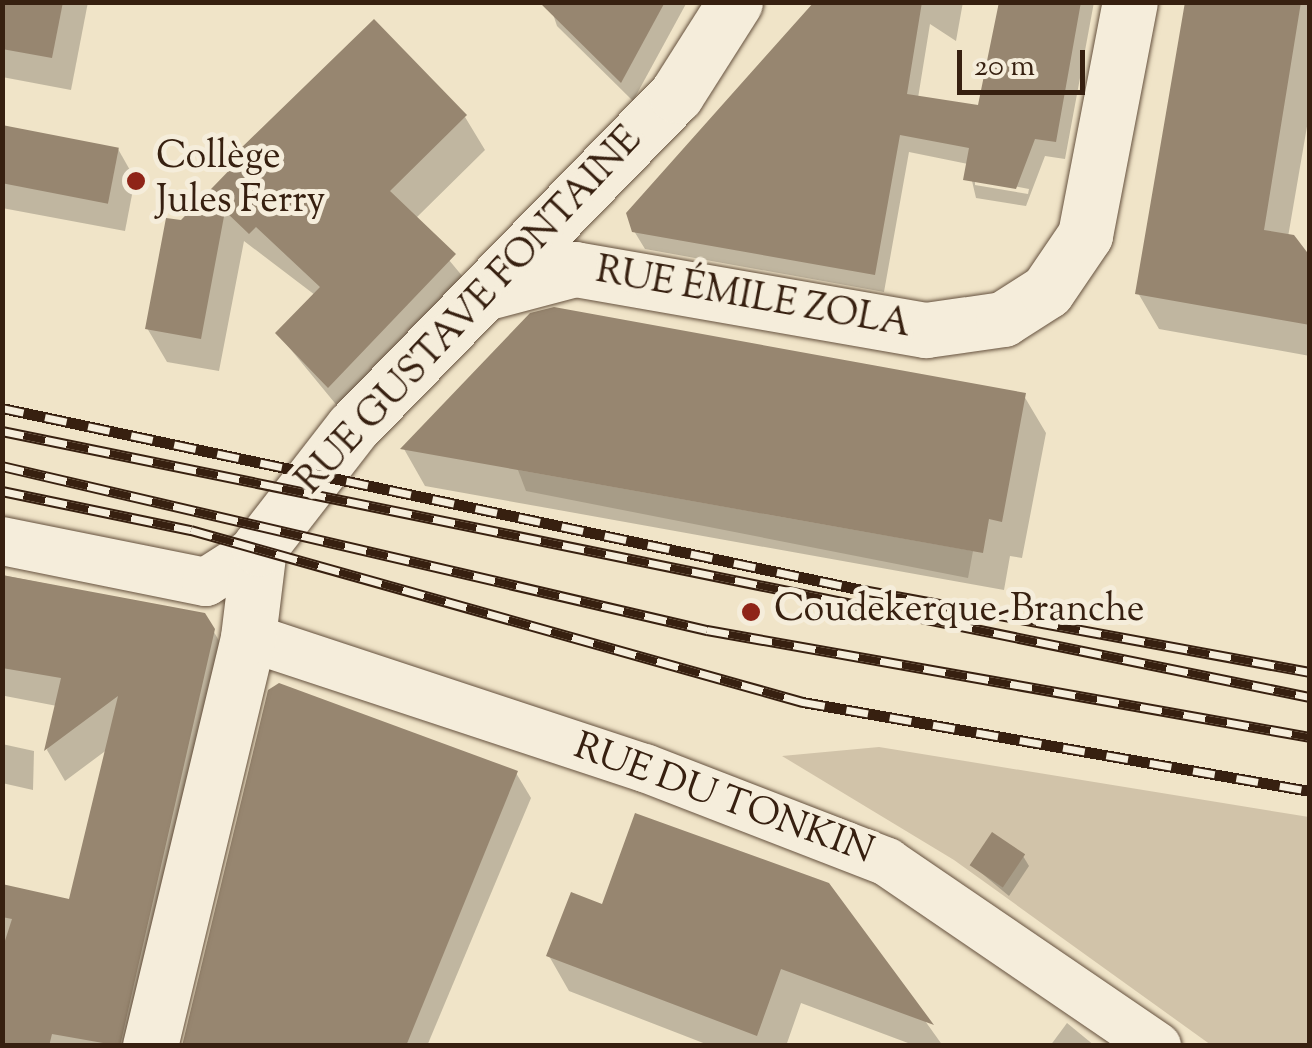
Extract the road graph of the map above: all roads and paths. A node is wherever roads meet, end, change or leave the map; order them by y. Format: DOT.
graph roads {
  1 [pos="735,2"];
  2 [pos="1130,2"];
  3 [pos="585,185"];
  4 [pos="642,278"];
  5 [pos="473,301"];
  6 [pos="2,540"];
  7 [pos="260,548"];
  8 [pos="197,582"];
  9 [pos="250,627"];
  10 [pos="150,1046"];
  11 [pos="1157,1046"];
  1 -- 3 [label="street, RUE GUSTAVE FONTAINE"];
  2 -- 4 [label="street, RUE ÉMILE ZOLA"];
  3 -- 4 [label="street"];
  3 -- 5 [label="street, RUE GUSTAVE FONTAINE"];
  4 -- 5 [label="street, RUE ÉMILE ZOLA"];
  5 -- 7 [label="street, RUE GUSTAVE FONTAINE"];
  6 -- 8 [label="street, RUE DU TONKIN"];
  7 -- 8 [label="street"];
  7 -- 9 [label="street"];
  8 -- 9 [label="street, RUE DU TONKIN"];
  9 -- 10 [label="street"];
  9 -- 11 [label="street, RUE DU TONKIN"];
}
